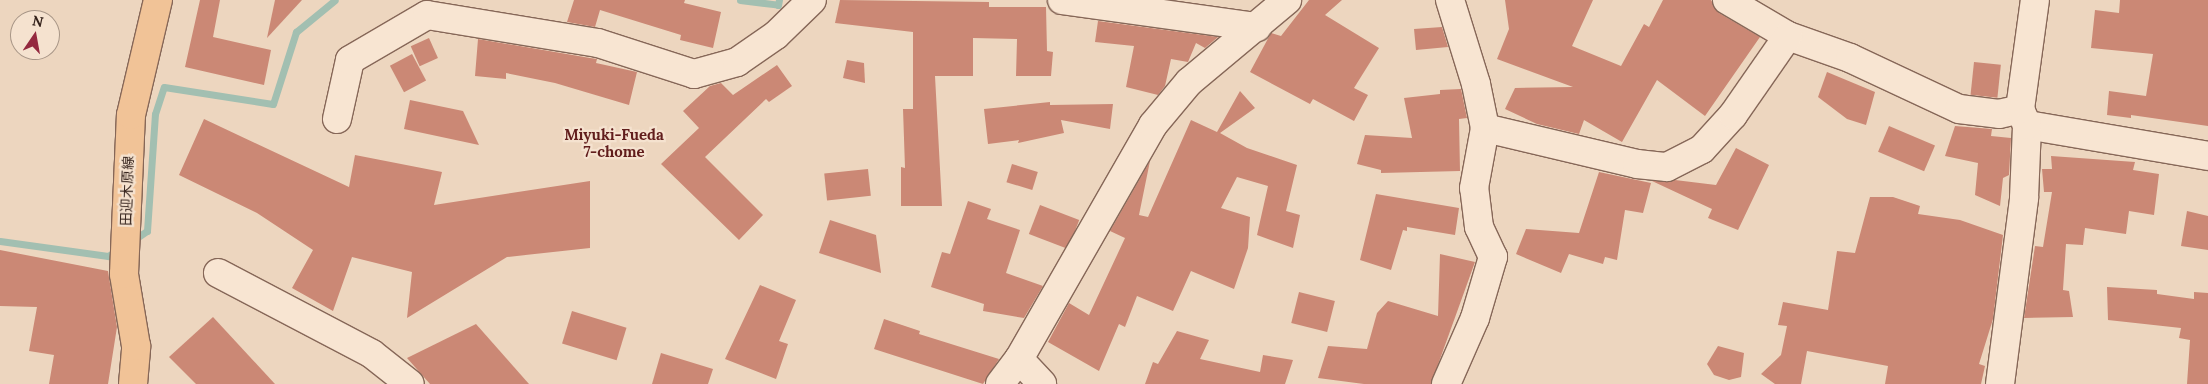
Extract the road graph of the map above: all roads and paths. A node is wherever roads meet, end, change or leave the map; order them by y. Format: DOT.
graph roads {
  1 [pos="158,0"];
  2 [pos="812,0"];
  3 [pos="1062,0"];
  4 [pos="1287,0"];
  5 [pos="1450,0"];
  6 [pos="1727,0"];
  7 [pos="2035,0"];
  8 [pos="1256,27"];
  9 [pos="1788,36"];
  10 [pos="2023,117"];
  11 [pos="337,119"];
  12 [pos="1485,128"];
  13 [pos="2208,156"];
  14 [pos="218,273"];
  15 [pos="1019,358"];
  16 [pos="133,384"];
  17 [pos="410,384"];
  18 [pos="1000,384"];
  19 [pos="1042,384"];
  20 [pos="1446,384"];
  21 [pos="2000,384"];
  1 -- 16 [label="main road, 田迎木原線"];
  2 -- 11 [label="street"];
  3 -- 8 [label="street"];
  4 -- 8 [label="street"];
  5 -- 12 [label="street"];
  6 -- 9 [label="street"];
  7 -- 10 [label="street"];
  8 -- 15 [label="street"];
  9 -- 10 [label="street"];
  9 -- 12 [label="street"];
  10 -- 13 [label="street"];
  10 -- 21 [label="street"];
  12 -- 20 [label="street"];
  14 -- 17 [label="street"];
  15 -- 18 [label="street"];
  15 -- 19 [label="street"];
}
